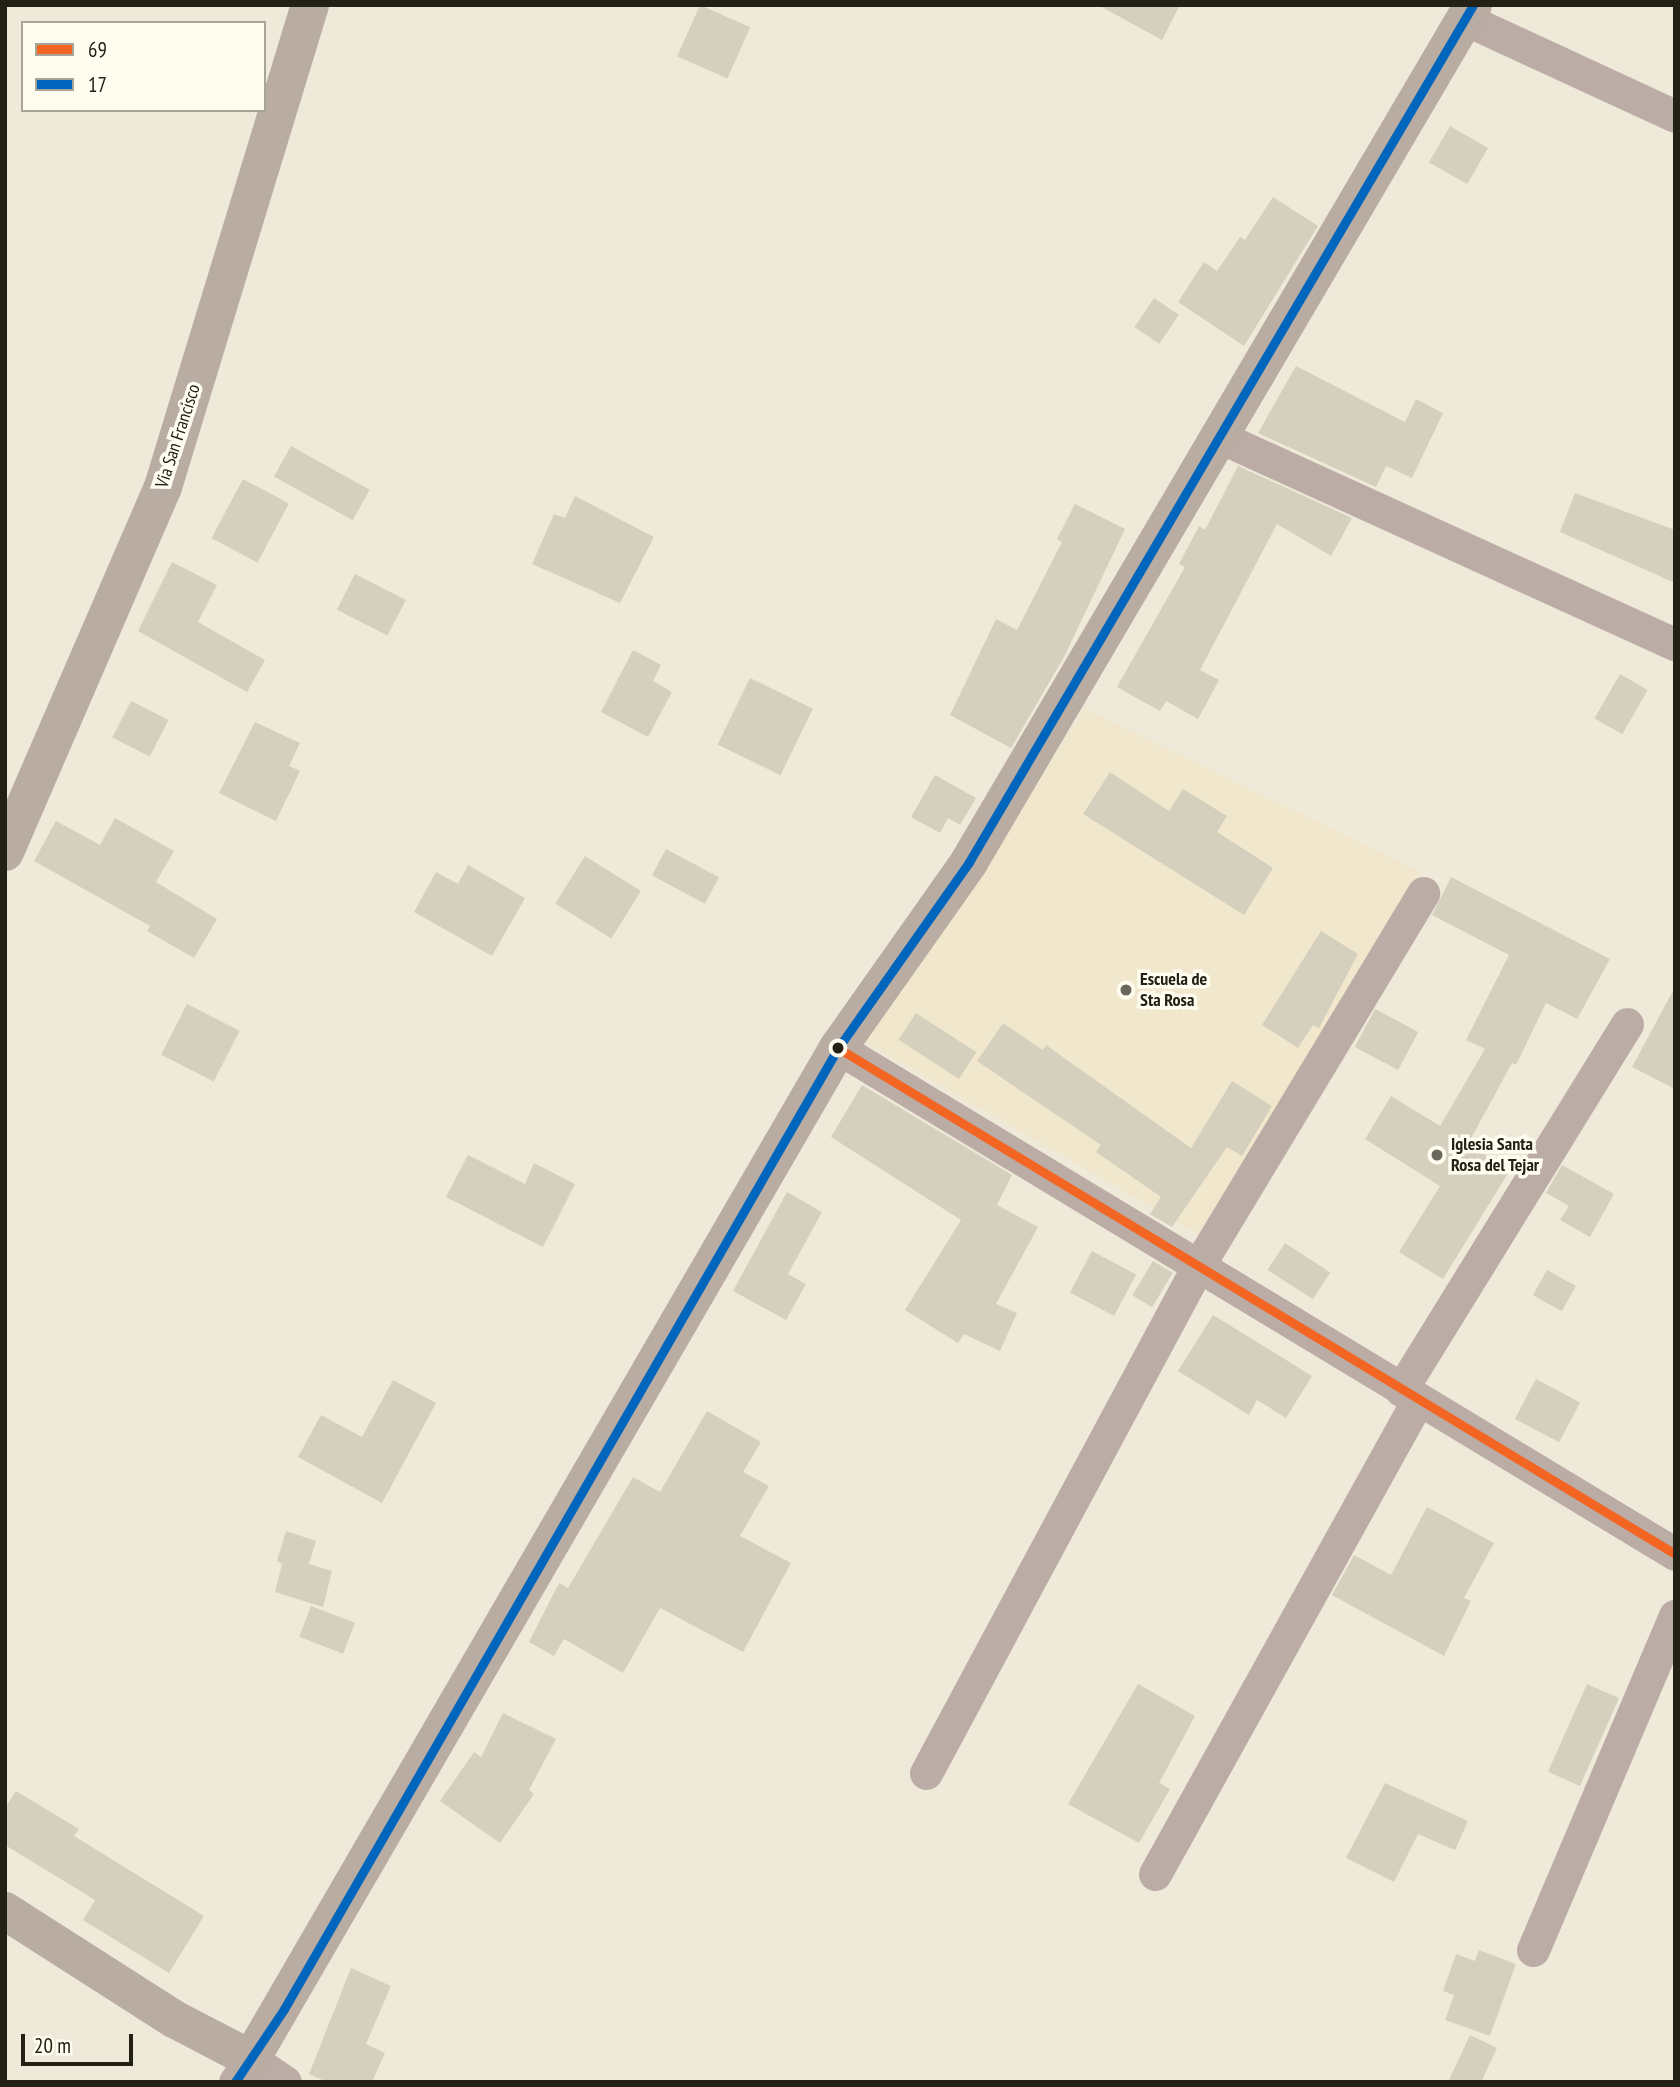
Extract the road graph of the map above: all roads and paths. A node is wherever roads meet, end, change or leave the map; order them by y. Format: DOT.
graph roads {
  1 [pos="310,5"];
  2 [pos="1469,12"];
  3 [pos="1675,116"];
  4 [pos="1222,438"];
  5 [pos="1675,644"];
  6 [pos="5,852"];
  7 [pos="1423,892"];
  8 [pos="1627,1024"];
  9 [pos="838,1048"];
  10 [pos="1198,1268"];
  11 [pos="1410,1395"];
  12 [pos="1675,1553"];
  13 [pos="1675,1616"];
  14 [pos="926,1773"];
  15 [pos="1155,1874"];
  16 [pos="5,1911"];
  17 [pos="1532,1950"];
  18 [pos="243,2071"];
  19 [pos="285,2082"];
  1 -- 6 [label="main road, Via San Francisco"];
  2 -- 3 [label="street"];
  2 -- 4 [label="main road"];
  4 -- 5 [label="street"];
  4 -- 9 [label="main road"];
  7 -- 10 [label="street"];
  8 -- 11 [label="street"];
  9 -- 10 [label="street"];
  9 -- 18 [label="main road"];
  10 -- 11 [label="street"];
  10 -- 14 [label="street"];
  11 -- 12 [label="street"];
  11 -- 15 [label="street"];
  13 -- 17 [label="street"];
  16 -- 18 [label="main road"];
  18 -- 19 [label="street"];
}
